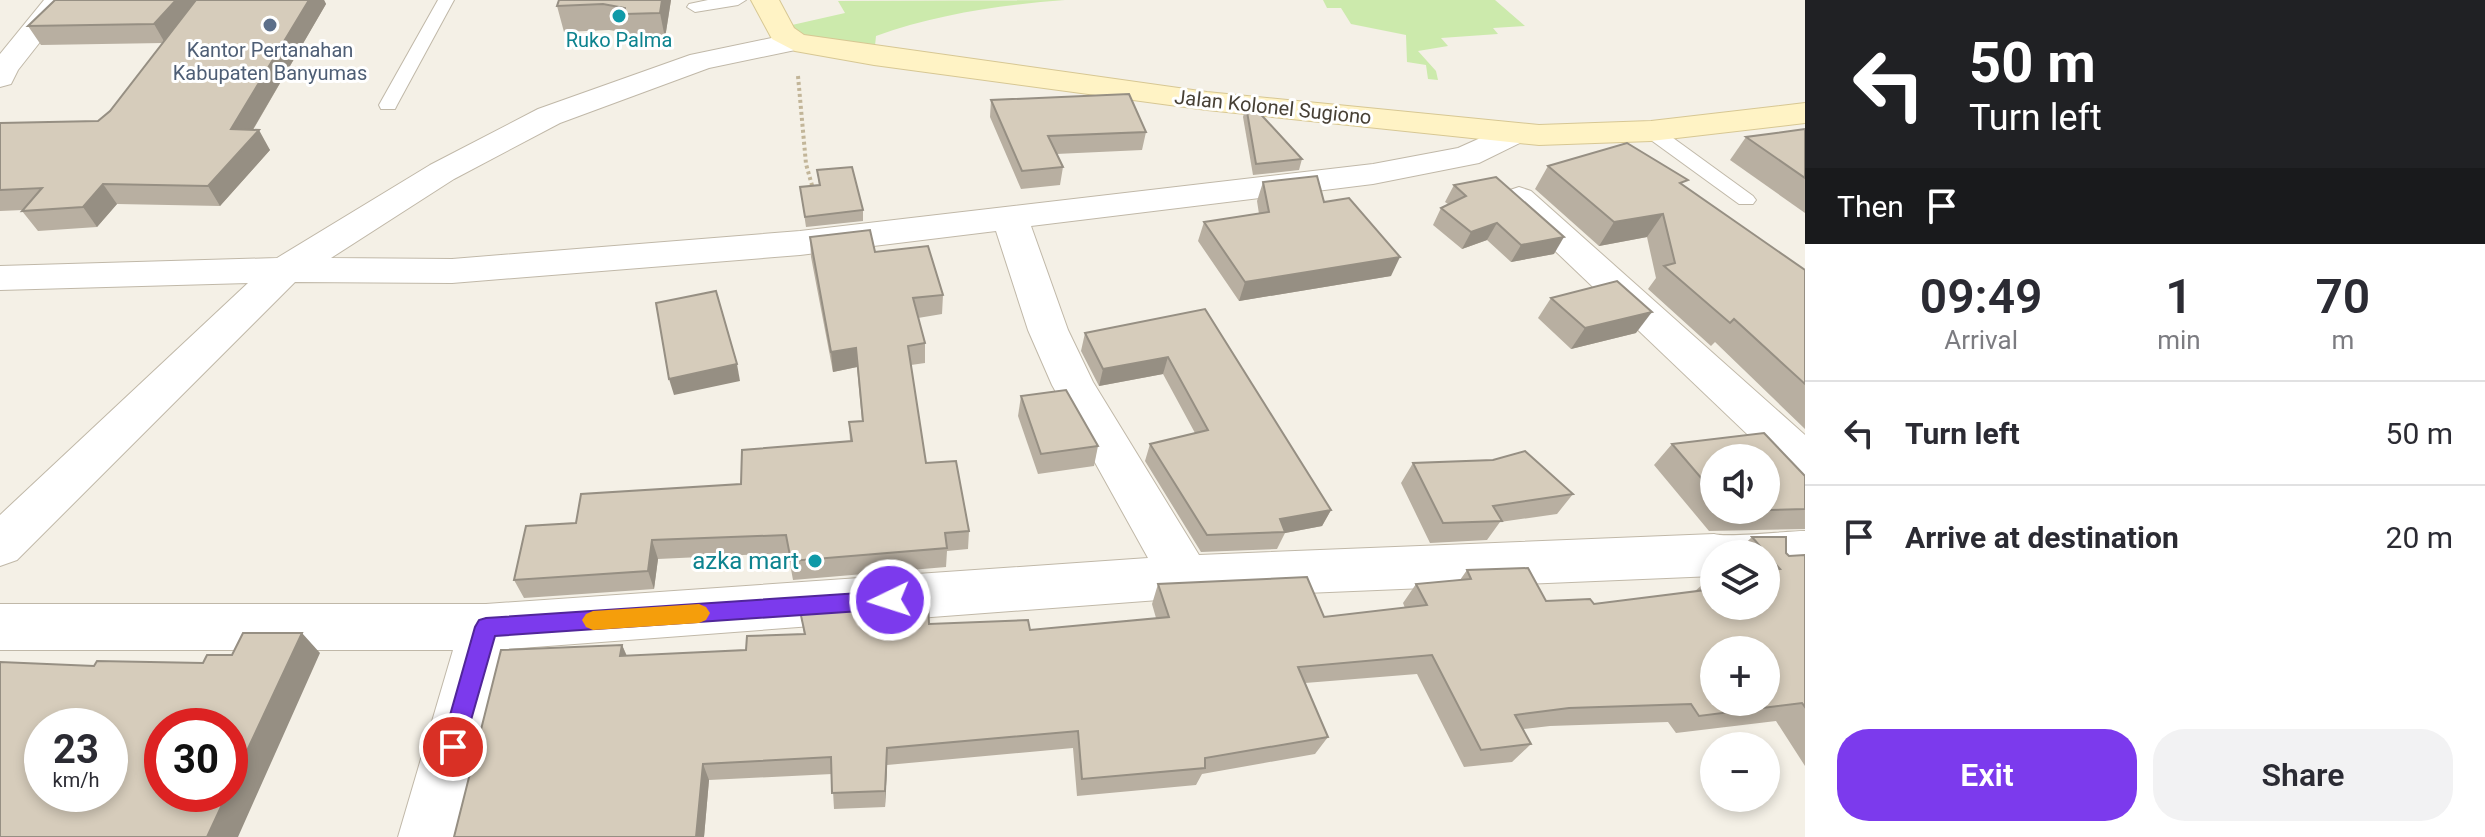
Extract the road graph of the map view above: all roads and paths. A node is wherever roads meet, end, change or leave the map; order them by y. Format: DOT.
graph roads {
  1 [pos="59,0"];
  2 [pos="446,0"];
  3 [pos="738,0"];
  4 [pos="765,0"];
  5 [pos="695,7"];
  6 [pos="795,42"];
  7 [pos="0,78"];
  8 [pos="388,105"];
  9 [pos="1805,113"];
  10 [pos="1651,131"];
  11 [pos="1514,133"];
  12 [pos="1467,156"];
  13 [pos="1746,200"];
  14 [pos="1010,219"];
  15 [pos="830,239"];
  16 [pos="285,270"];
  17 [pos="0,278"];
  18 [pos="1805,462"];
  19 [pos="0,546"];
  20 [pos="1805,551"];
  21 [pos="1780,552"];
  22 [pos="1700,556"];
  23 [pos="1185,577"];
  24 [pos="0,627"];
  25 [pos="486,627"];
  26 [pos="428,837"];
  1 -- 7 [label="street"];
  2 -- 8 [label="lane"];
  3 -- 5 [label="lane"];
  4 -- 6 [label="main road"];
  6 -- 11 [label="main road, Jalan Kolonel Sugiono"];
  6 -- 15 [label="path"];
  6 -- 16 [label="street"];
  9 -- 10 [label="main road, Jalan Kolonel Sugiono"];
  10 -- 11 [label="main road, Jalan Kolonel Sugiono"];
  10 -- 13 [label="lane"];
  11 -- 12 [label="street"];
  12 -- 14 [label="street"];
  12 -- 18 [label="street"];
  14 -- 15 [label="street"];
  14 -- 23 [label="street"];
  15 -- 16 [label="street"];
  16 -- 17 [label="street"];
  16 -- 19 [label="street"];
  20 -- 21 [label="street"];
  22 -- 23 [label="street"];
  23 -- 25 [label="street"];
  24 -- 25 [label="street"];
  25 -- 26 [label="street"];
}
